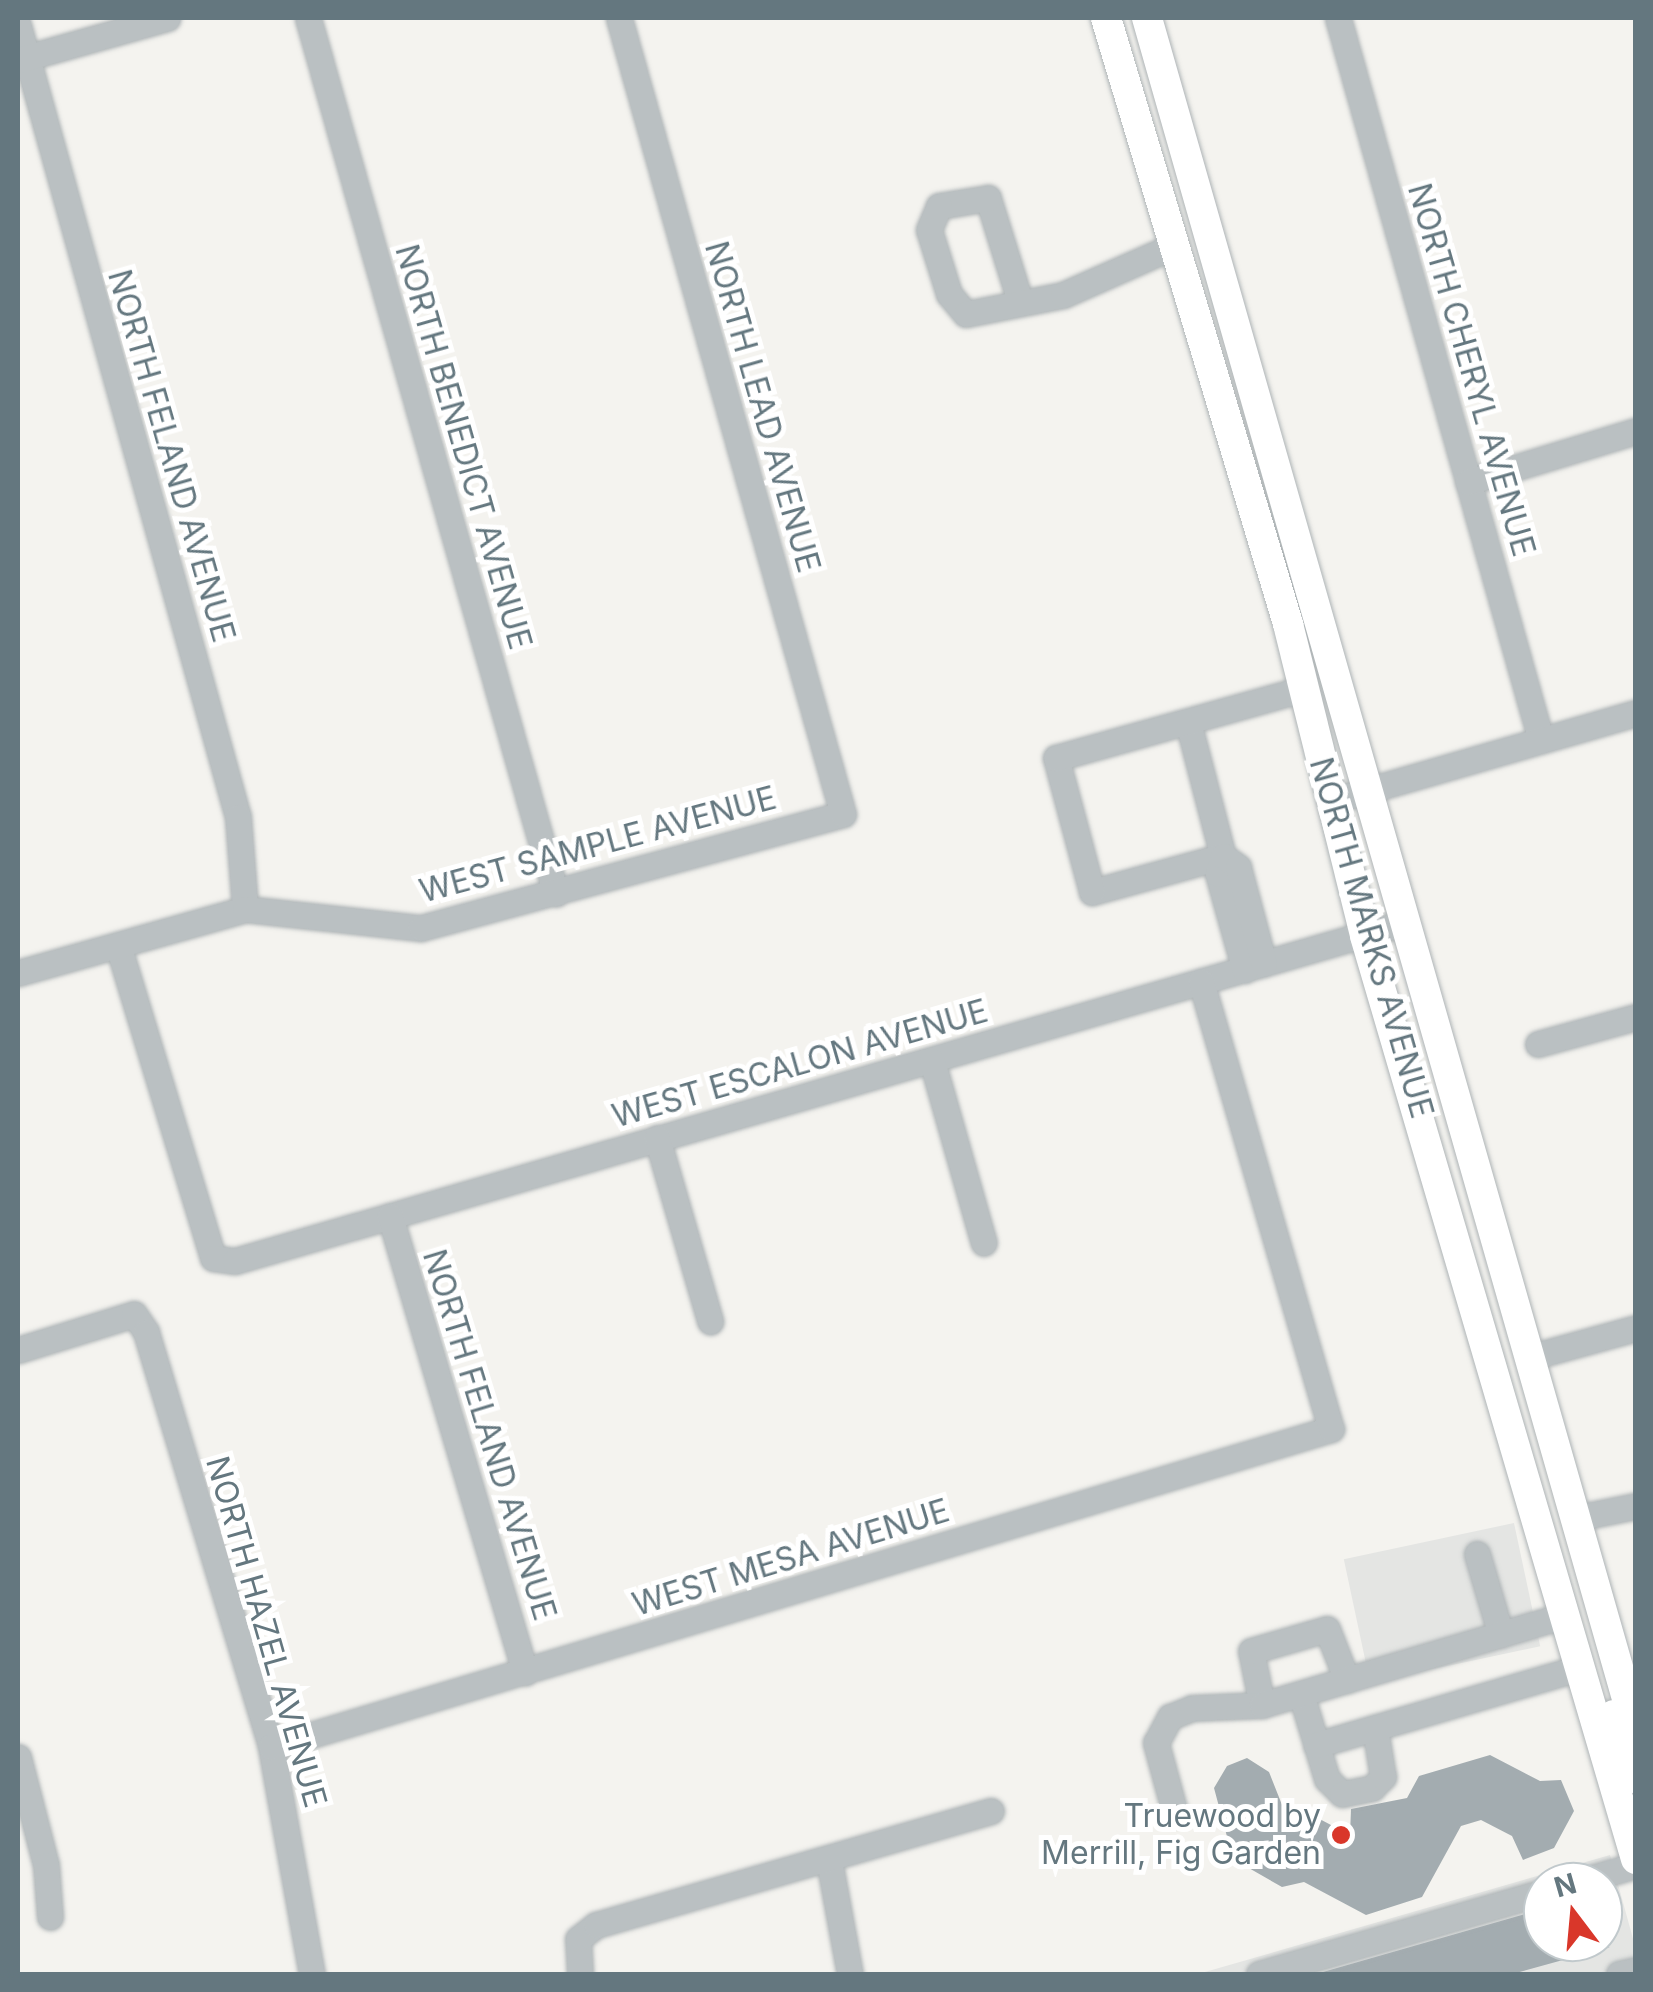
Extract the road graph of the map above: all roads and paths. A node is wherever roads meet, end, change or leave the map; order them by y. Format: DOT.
graph roads {
  1 [pos="167,18"];
  2 [pos="308,18"];
  3 [pos="618,18"];
  4 [pos="1106,18"];
  5 [pos="1147,18"];
  6 [pos="1338,18"];
  7 [pos="18,25"];
  8 [pos="22,58"];
  9 [pos="1176,245"];
  10 [pos="1020,301"];
  11 [pos="1636,431"];
  12 [pos="1468,482"];
  13 [pos="1304,689"];
  14 [pos="1636,713"];
  15 [pos="1188,722"];
  16 [pos="1542,740"];
  17 [pos="1371,790"];
  18 [pos="1331,801"];
  19 [pos="843,814"];
  20 [pos="1222,856"];
  21 [pos="556,894"];
  22 [pos="245,909"];
  23 [pos="1404,923"];
  24 [pos="1365,936"];
  25 [pos="118,945"];
  26 [pos="1254,967"];
  27 [pos="18,973"];
  28 [pos="1201,982"];
  29 [pos="1636,1017"];
  30 [pos="1538,1044"];
  31 [pos="932,1061"];
  32 [pos="657,1138"];
  33 [pos="1434,1162"];
  34 [pos="390,1216"];
  35 [pos="984,1242"];
  36 [pos="710,1321"];
  37 [pos="1636,1328"];
  38 [pos="18,1350"];
  39 [pos="1531,1356"];
  40 [pos="1636,1493"];
  41 [pos="1624,1506"];
  42 [pos="1576,1518"];
  43 [pos="1477,1554"];
  44 [pos="1563,1616"];
  45 [pos="1501,1635"];
  46 [pos="1579,1668"];
  47 [pos="526,1672"];
  48 [pos="1348,1680"];
  49 [pos="1301,1694"];
  50 [pos="1262,1706"];
  51 [pos="1375,1728"];
  52 [pos="1636,1730"];
  53 [pos="1316,1745"];
  54 [pos="271,1748"];
  55 [pos="18,1757"];
  56 [pos="1636,1778"];
  57 [pos="991,1811"];
  58 [pos="1175,1813"];
  59 [pos="828,1860"];
  60 [pos="1636,1862"];
  61 [pos="1523,1898"];
  62 [pos="50,1916"];
  63 [pos="1636,1970"];
  64 [pos="312,1974"];
  65 [pos="580,1974"];
  66 [pos="850,1974"];
  67 [pos="1259,1974"];
  68 [pos="1619,1974"];
  1 -- 8 [label="street"];
  2 -- 21 [label="street, NORTH BENEDICT AVENUE"];
  3 -- 19 [label="street, NORTH LEAD AVENUE"];
  4 -- 9 [label="main road, NORTH MARKS AVENUE"];
  5 -- 17 [label="main road, NORTH MARKS AVENUE"];
  6 -- 12 [label="street, NORTH CHERYL AVENUE"];
  7 -- 8 [label="street, NORTH FELAND AVENUE"];
  8 -- 22 [label="street, NORTH FELAND AVENUE"];
  9 -- 10 [label="street"];
  9 -- 13 [label="main road, NORTH MARKS AVENUE"];
  10 -- 10 [label="street"];
  11 -- 12 [label="street"];
  12 -- 16 [label="street, NORTH CHERYL AVENUE"];
  13 -- 15 [label="street"];
  13 -- 18 [label="main road, NORTH MARKS AVENUE"];
  14 -- 16 [label="street"];
  15 -- 20 [label="street"];
  15 -- 20 [label="street"];
  16 -- 17 [label="street"];
  17 -- 18 [label="street"];
  17 -- 23 [label="main road, NORTH MARKS AVENUE"];
  18 -- 24 [label="main road, NORTH MARKS AVENUE"];
  19 -- 21 [label="street, WEST SAMPLE AVENUE"];
  20 -- 26 [label="street"];
  21 -- 22 [label="street, WEST SAMPLE AVENUE"];
  22 -- 25 [label="street, WEST SAMPLE AVENUE"];
  23 -- 24 [label="street, WEST ESCALON AVENUE"];
  23 -- 39 [label="main road, NORTH MARKS AVENUE"];
  24 -- 26 [label="street, WEST ESCALON AVENUE"];
  24 -- 33 [label="main road, NORTH MARKS AVENUE"];
  25 -- 27 [label="street, WEST SAMPLE AVENUE"];
  25 -- 34 [label="street, WEST ESCALON AVENUE"];
  26 -- 28 [label="street, WEST ESCALON AVENUE"];
  28 -- 31 [label="street, WEST ESCALON AVENUE"];
  28 -- 47 [label="street, WEST MESA AVENUE"];
  29 -- 30 [label="street"];
  31 -- 32 [label="street, WEST ESCALON AVENUE"];
  31 -- 35 [label="street"];
  32 -- 34 [label="street, WEST ESCALON AVENUE"];
  32 -- 36 [label="street"];
  33 -- 39 [label="main road"];
  33 -- 44 [label="main road, NORTH MARKS AVENUE"];
  34 -- 47 [label="street, NORTH FELAND AVENUE"];
  37 -- 39 [label="street"];
  38 -- 54 [label="street, NORTH HAZEL AVENUE"];
  39 -- 42 [label="main road, NORTH MARKS AVENUE"];
  40 -- 41 [label="street"];
  41 -- 42 [label="street"];
  42 -- 52 [label="main road, NORTH MARKS AVENUE"];
  43 -- 45 [label="street"];
  44 -- 45 [label="street"];
  44 -- 46 [label="main road, NORTH MARKS AVENUE"];
  44 -- 56 [label="main road"];
  45 -- 48 [label="street"];
  46 -- 51 [label="street"];
  46 -- 60 [label="main road, NORTH MARKS AVENUE"];
  47 -- 54 [label="street, WEST MESA AVENUE"];
  48 -- 49 [label="street"];
  48 -- 50 [label="street"];
  49 -- 50 [label="street"];
  49 -- 53 [label="street"];
  50 -- 58 [label="street"];
  51 -- 53 [label="street"];
  51 -- 53 [label="street"];
  54 -- 64 [label="street, NORTH HAZEL AVENUE"];
  55 -- 62 [label="street"];
  57 -- 59 [label="street"];
  59 -- 65 [label="street"];
  59 -- 66 [label="street"];
  61 -- 67 [label="street"];
  63 -- 68 [label="street"];
}
